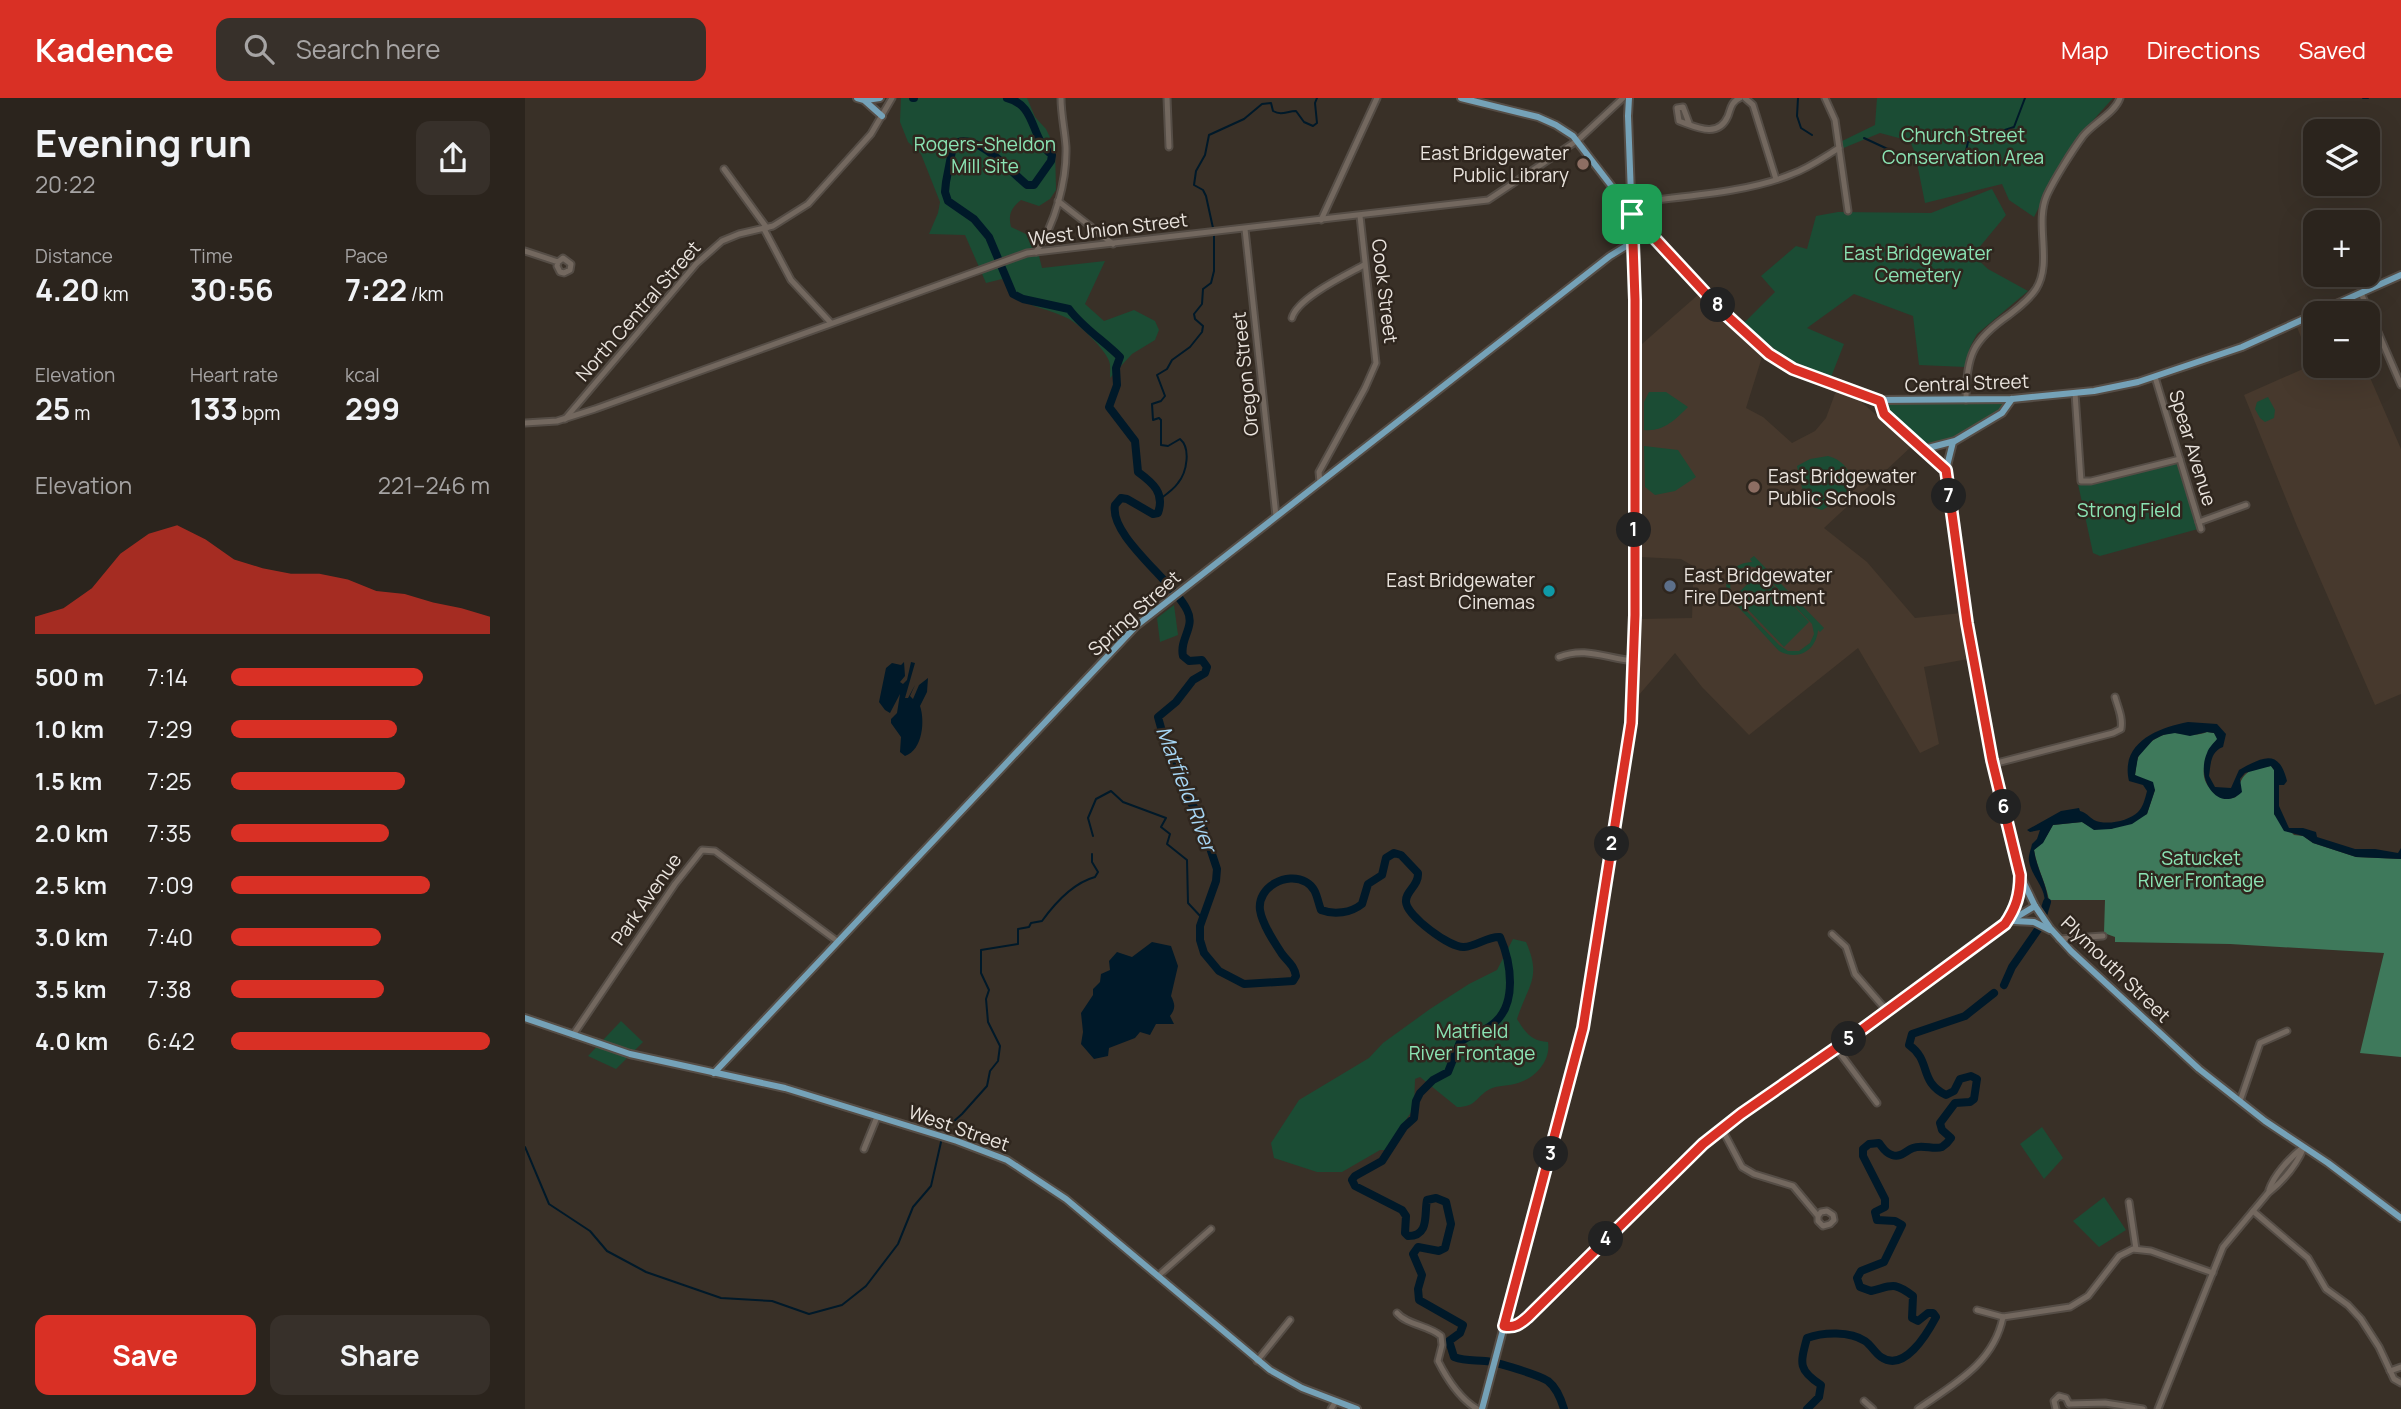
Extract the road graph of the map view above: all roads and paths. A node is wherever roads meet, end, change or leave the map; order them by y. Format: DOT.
graph roads {
  1 [pos="880,98"];
  2 [pos="892,98"];
  3 [pos="1061,98"];
  4 [pos="1167,98"];
  5 [pos="1377,98"];
  6 [pos="1461,98"];
  7 [pos="1623,98"];
  8 [pos="1742,98"];
  9 [pos="1825,98"];
  10 [pos="2120,98"];
  11 [pos="861,99"];
  12 [pos="1629,102"];
  13 [pos="1610,111"];
  14 [pos="882,117"];
  15 [pos="1689,123"];
  16 [pos="1578,140"];
  17 [pos="1170,147"];
  18 [pos="1839,148"];
  19 [pos="724,169"];
  20 [pos="1776,179"];
  21 [pos="1058,201"];
  22 [pos="1632,203"];
  23 [pos="1848,211"];
  24 [pos="1632,214"];
  25 [pos="1360,216"];
  26 [pos="1321,220"];
  27 [pos="765,229"];
  28 [pos="1245,229"];
  29 [pos="1650,236"];
  30 [pos="1634,241"];
  31 [pos="1112,244"];
  32 [pos="525,251"];
  33 [pos="1036,252"];
  34 [pos="558,262"];
  35 [pos="1364,265"];
  36 [pos="2401,275"];
  37 [pos="2361,293"];
  38 [pos="2343,301"];
  39 [pos="1292,318"];
  40 [pos="2303,319"];
  41 [pos="831,323"];
  42 [pos="2155,377"];
  43 [pos="2401,385"];
  44 [pos="2075,393"];
  45 [pos="2012,398"];
  46 [pos="1966,400"];
  47 [pos="1880,401"];
  48 [pos="565,419"];
  49 [pos="525,424"];
  50 [pos="1953,442"];
  51 [pos="1924,449"];
  52 [pos="2180,458"];
  53 [pos="1946,470"];
  54 [pos="1320,482"];
  55 [pos="2246,506"];
  56 [pos="1276,516"];
  57 [pos="2199,522"];
  58 [pos="2201,529"];
  59 [pos="1559,657"];
  60 [pos="1635,661"];
  61 [pos="2115,697"];
  62 [pos="1993,764"];
  63 [pos="2020,875"];
  64 [pos="2036,908"];
  65 [pos="2041,923"];
  66 [pos="2005,924"];
  67 [pos="1832,934"];
  68 [pos="2103,936"];
  69 [pos="2059,939"];
  70 [pos="837,941"];
  71 [pos="1887,1011"];
  72 [pos="525,1018"];
  73 [pos="2287,1031"];
  74 [pos="573,1035"];
  75 [pos="1836,1048"];
  76 [pos="714,1073"];
  77 [pos="2240,1101"];
  78 [pos="1877,1103"];
  79 [pos="877,1117"];
  80 [pos="1722,1129"];
  81 [pos="2304,1147"];
  82 [pos="864,1149"];
  83 [pos="2129,1202"];
  84 [pos="2253,1210"];
  85 [pos="1818,1216"];
  86 [pos="2401,1218"];
  87 [pos="1210,1229"];
  88 [pos="2136,1249"];
  89 [pos="2213,1273"];
  90 [pos="1158,1276"];
  91 [pos="1977,1310"];
  92 [pos="1397,1313"];
  93 [pos="2003,1317"];
  94 [pos="1290,1320"];
  95 [pos="1504,1326"];
  96 [pos="1257,1361"];
  97 [pos="2401,1367"];
  98 [pos="2390,1371"];
  99 [pos="2401,1383"];
  100 [pos="1336,1401"];
  101 [pos="1864,1401"];
  102 [pos="2068,1406"];
  103 [pos="1331,1409"];
  104 [pos="1357,1409"];
  105 [pos="1479,1409"];
  106 [pos="1873,1409"];
  107 [pos="1918,1409"];
  108 [pos="2056,1409"];
  109 [pos="2143,1409"];
  110 [pos="2158,1409"];
  1 -- 11 [label="main road"];
  2 -- 14 [label="street, North Central Street"];
  3 -- 21 [label="street"];
  4 -- 17 [label="street"];
  5 -- 26 [label="street"];
  6 -- 16 [label="main road"];
  7 -- 13 [label="street, West Union Street"];
  8 -- 15 [label="street"];
  8 -- 20 [label="street"];
  9 -- 18 [label="street"];
  10 -- 46 [label="street"];
  11 -- 14 [label="main road"];
  12 -- 13 [label="street"];
  12 -- 22 [label="main road"];
  13 -- 16 [label="street, West Union Street"];
  14 -- 27 [label="street, North Central Street"];
  16 -- 24 [label="main road"];
  16 -- 25 [label="street, West Union Street"];
  18 -- 20 [label="street"];
  18 -- 23 [label="street"];
  19 -- 27 [label="street"];
  20 -- 22 [label="street"];
  21 -- 31 [label="street"];
  21 -- 33 [label="street"];
  22 -- 24 [label="main road"];
  24 -- 29 [label="main road, Central Street"];
  24 -- 30 [label="main road"];
  25 -- 26 [label="street, West Union Street"];
  25 -- 35 [label="street, Cook Street"];
  26 -- 28 [label="street, West Union Street"];
  27 -- 41 [label="street"];
  27 -- 48 [label="street, North Central Street"];
  28 -- 31 [label="street, West Union Street"];
  28 -- 56 [label="street, Oregon Street"];
  29 -- 30 [label="main road, Spring Street"];
  29 -- 47 [label="main road, Central Street"];
  30 -- 54 [label="main road, Spring Street"];
  30 -- 60 [label="main road"];
  31 -- 33 [label="street, West Union Street"];
  32 -- 34 [label="street"];
  33 -- 41 [label="street, West Union Street"];
  35 -- 39 [label="street"];
  35 -- 54 [label="street, Cook Street"];
  36 -- 37 [label="main road, Central Street"];
  37 -- 38 [label="main road, Central Street"];
  37 -- 43 [label="street"];
  40 -- 42 [label="main road, Central Street"];
  41 -- 48 [label="street, West Union Street"];
  42 -- 44 [label="main road, Central Street"];
  42 -- 52 [label="street, Spear Avenue"];
  44 -- 45 [label="main road, Central Street"];
  44 -- 52 [label="street"];
  45 -- 46 [label="main road, Central Street"];
  45 -- 50 [label="main road"];
  46 -- 47 [label="main road, Central Street"];
  47 -- 51 [label="main road"];
  48 -- 49 [label="street, West Union Street"];
  50 -- 51 [label="main road"];
  50 -- 53 [label="main road, Plymouth Street"];
  51 -- 53 [label="main road"];
  52 -- 57 [label="street, Spear Avenue"];
  53 -- 62 [label="main road, Plymouth Street"];
  54 -- 56 [label="main road, Spring Street"];
  55 -- 57 [label="street"];
  56 -- 70 [label="main road, Spring Street"];
  57 -- 58 [label="street, Spear Avenue"];
  59 -- 60 [label="street"];
  60 -- 95 [label="main road"];
  61 -- 62 [label="street"];
  62 -- 63 [label="main road, Plymouth Street"];
  63 -- 64 [label="main road, Plymouth Street"];
  63 -- 66 [label="main road"];
  64 -- 65 [label="main road, Plymouth Street"];
  64 -- 66 [label="main road"];
  65 -- 66 [label="main road"];
  65 -- 69 [label="main road, Plymouth Street"];
  66 -- 71 [label="main road"];
  67 -- 71 [label="street"];
  68 -- 69 [label="street"];
  69 -- 77 [label="main road, Plymouth Street"];
  70 -- 74 [label="street, Park Avenue"];
  70 -- 76 [label="main road, Spring Street"];
  71 -- 75 [label="main road"];
  72 -- 74 [label="main road, West Street"];
  73 -- 77 [label="street"];
  74 -- 76 [label="main road, West Street"];
  75 -- 78 [label="street"];
  75 -- 80 [label="main road"];
  76 -- 79 [label="main road, West Street"];
  77 -- 81 [label="main road, Plymouth Street"];
  79 -- 82 [label="street"];
  79 -- 90 [label="main road, West Street"];
  80 -- 85 [label="street"];
  80 -- 95 [label="main road"];
  81 -- 84 [label="street"];
  81 -- 86 [label="main road, Plymouth Street"];
  83 -- 88 [label="street"];
  84 -- 89 [label="street"];
  84 -- 98 [label="street"];
  87 -- 90 [label="street"];
  88 -- 89 [label="street"];
  88 -- 93 [label="street"];
  89 -- 110 [label="street"];
  90 -- 96 [label="main road, West Street"];
  91 -- 93 [label="street"];
  92 -- 105 [label="street"];
  93 -- 107 [label="street"];
  94 -- 96 [label="street"];
  95 -- 105 [label="main road"];
  96 -- 100 [label="main road, West Street"];
  97 -- 98 [label="street"];
  98 -- 99 [label="street"];
  100 -- 103 [label="street"];
  100 -- 104 [label="main road, West Street"];
  101 -- 106 [label="street"];
  102 -- 108 [label="street"];
  102 -- 109 [label="street"];
}
